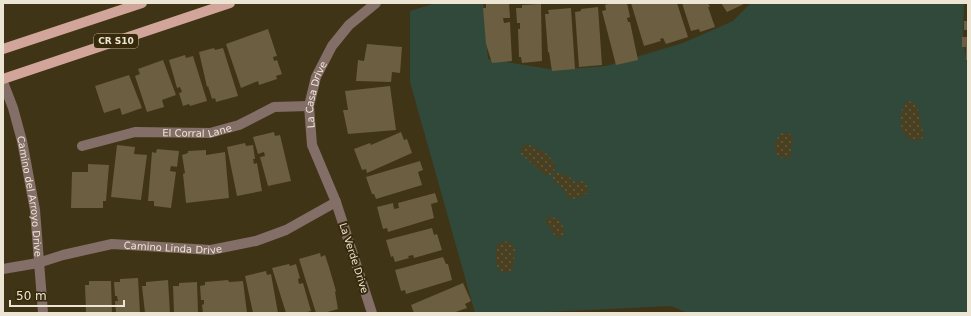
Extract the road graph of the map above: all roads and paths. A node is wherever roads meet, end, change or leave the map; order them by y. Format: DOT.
graph roads {
  1 [pos="142,3"];
  2 [pos="230,3"];
  3 [pos="376,3"];
  4 [pos="3,49"];
  5 [pos="3,79"];
  6 [pos="3,82"];
  7 [pos="309,106"];
  8 [pos="82,146"];
  9 [pos="336,202"];
  10 [pos="38,263"];
  11 [pos="3,268"];
  12 [pos="43,313"];
  13 [pos="372,313"];
  1 -- 4 [label="main road, CR S10"];
  2 -- 5 [label="main road, CR S10"];
  3 -- 7 [label="street, La Casa Drive"];
  6 -- 10 [label="street, Camino del Arroyo Drive"];
  7 -- 8 [label="street, El Corral Lane"];
  7 -- 9 [label="street, La Casa Drive"];
  9 -- 10 [label="street, Camino Linda Drive"];
  9 -- 13 [label="street, La Verde Drive"];
  10 -- 11 [label="street, Camino Linda Drive"];
  10 -- 12 [label="street, Camino del Arroyo Drive"];
}
